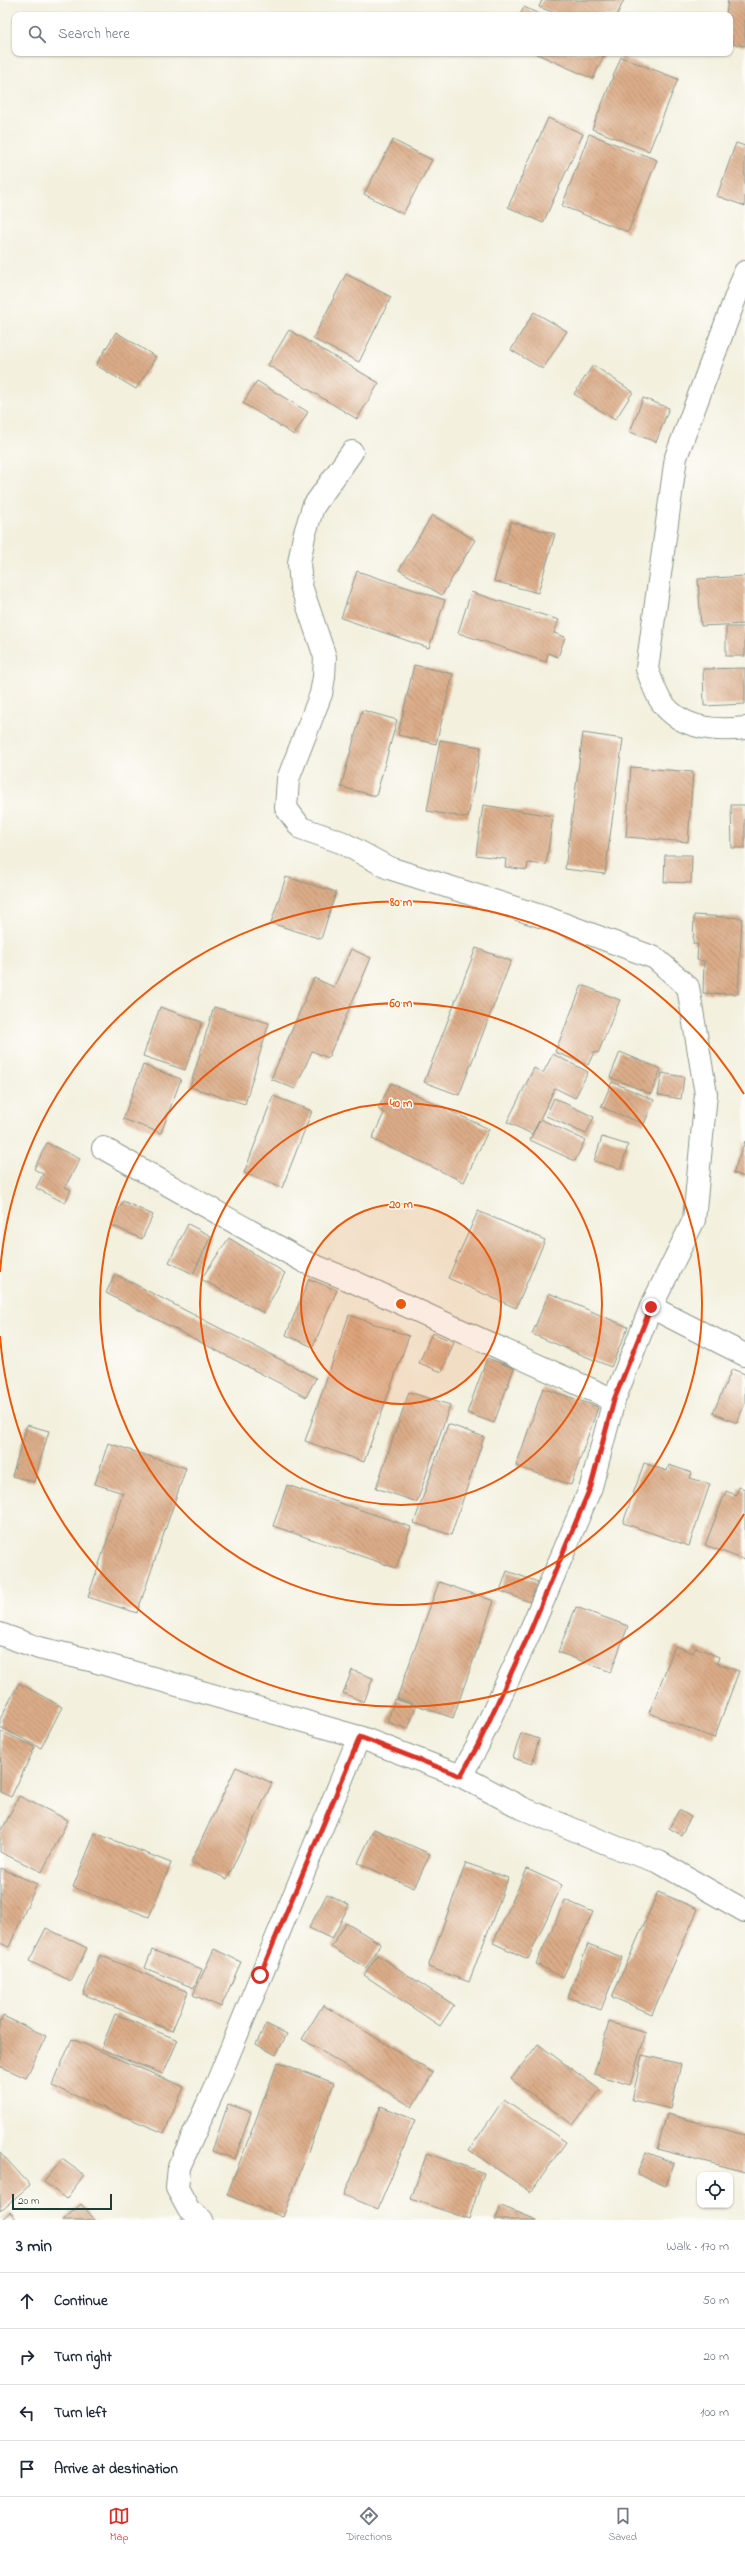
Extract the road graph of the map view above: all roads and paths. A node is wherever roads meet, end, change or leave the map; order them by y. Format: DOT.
graph roads {
  1 [pos="744,280"];
  2 [pos="352,452"];
  3 [pos="745,728"];
  4 [pos="103,1148"];
  5 [pos="651,1307"];
  6 [pos="745,1355"];
  7 [pos="614,1400"];
  8 [pos="0,1634"];
  9 [pos="360,1737"];
  10 [pos="461,1776"];
  11 [pos="745,1911"];
  12 [pos="202,2220"];
  1 -- 3 [label="street"];
  2 -- 5 [label="street"];
  4 -- 7 [label="street"];
  5 -- 6 [label="street"];
  5 -- 7 [label="street"];
  7 -- 10 [label="street"];
  8 -- 9 [label="street"];
  9 -- 10 [label="street"];
  9 -- 12 [label="street"];
  10 -- 11 [label="street"];
}
